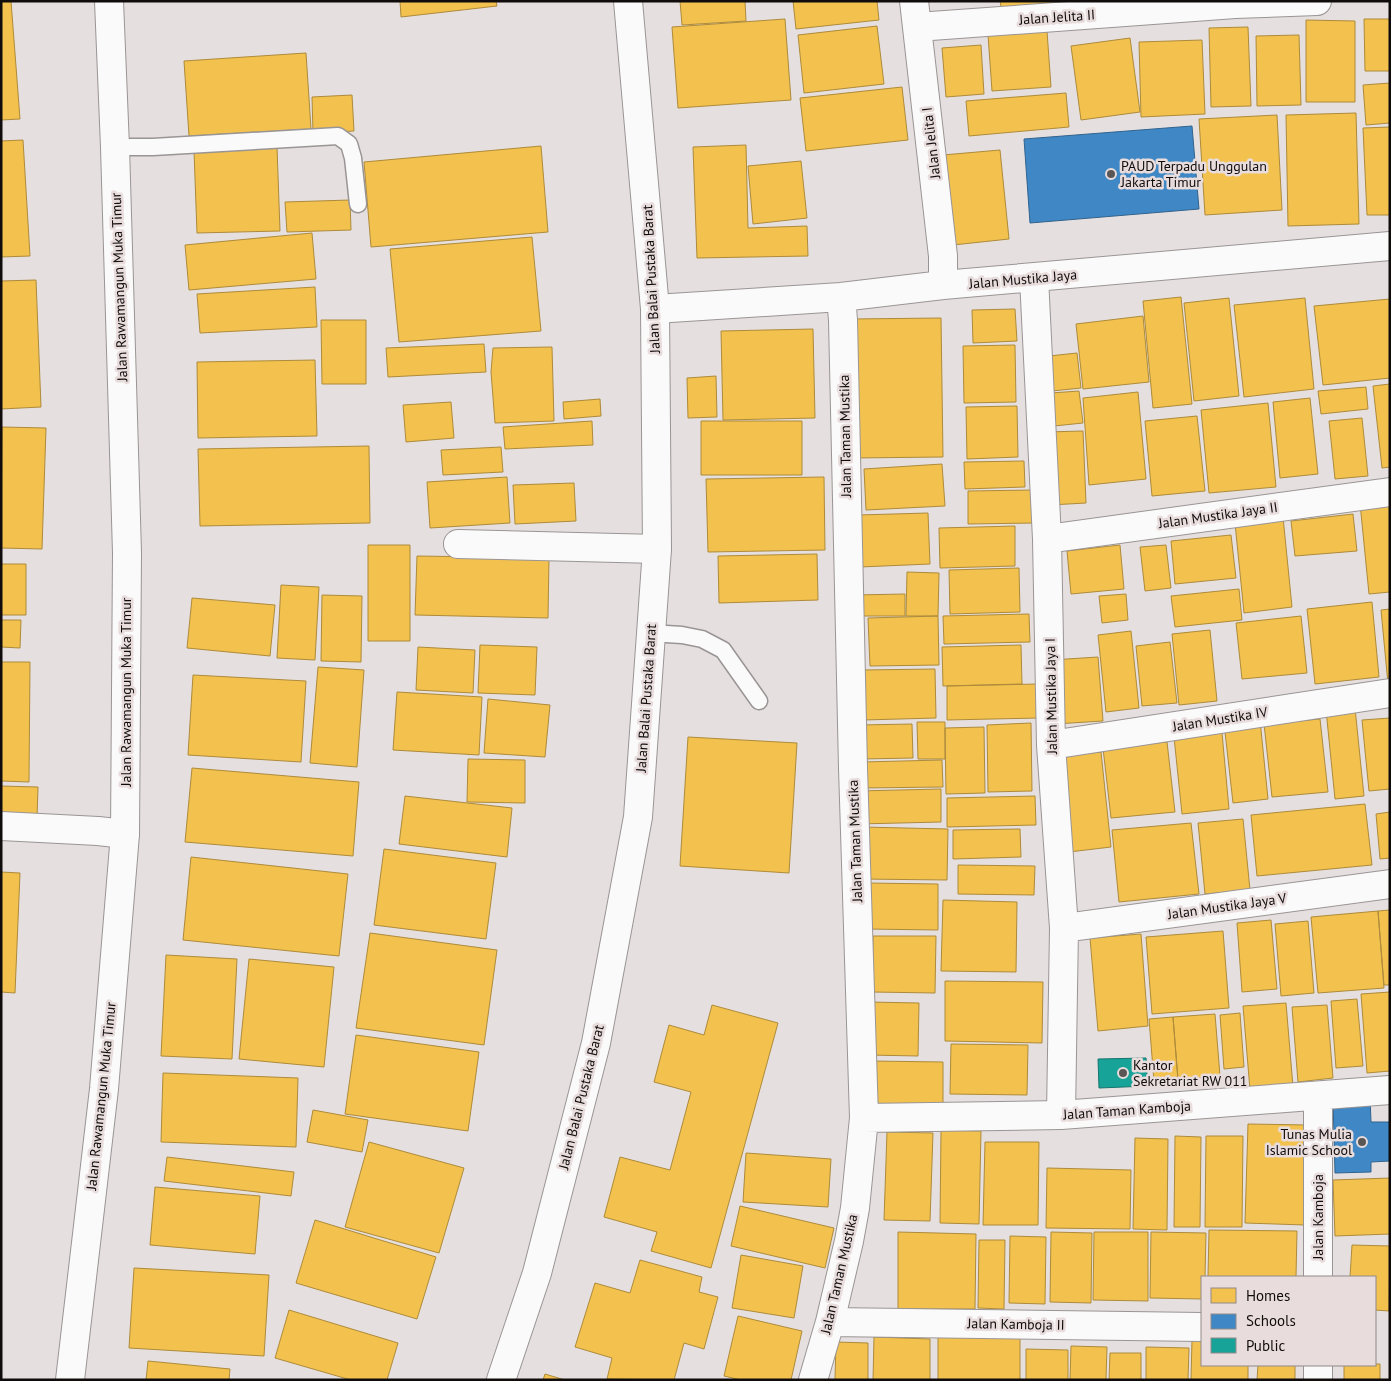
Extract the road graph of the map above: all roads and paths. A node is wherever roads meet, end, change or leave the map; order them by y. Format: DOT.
graph roads {
  1 [pos="109,1"];
  2 [pos="628,1"];
  3 [pos="1317,1"];
  4 [pos="916,14"];
  5 [pos="115,147"];
  6 [pos="358,204"];
  7 [pos="1390,246"];
  8 [pos="1034,278"];
  9 [pos="943,285"];
  10 [pos="841,297"];
  11 [pos="656,309"];
  12 [pos="1390,492"];
  13 [pos="1047,539"];
  14 [pos="458,544"];
  15 [pos="657,549"];
  16 [pos="650,633"];
  17 [pos="1390,693"];
  18 [pos="759,701"];
  19 [pos="1051,745"];
  20 [pos="1,826"];
  21 [pos="125,834"];
  22 [pos="1390,884"];
  23 [pos="1064,928"];
  24 [pos="1390,1090"];
  25 [pos="1318,1096"];
  26 [pos="1061,1115"];
  27 [pos="864,1118"];
  28 [pos="1318,1276"];
  29 [pos="830,1322"];
  30 [pos="1201,1327"];
  31 [pos="1318,1366"];
  32 [pos="70,1380"];
  33 [pos="501,1380"];
  34 [pos="813,1380"];
  35 [pos="1318,1380"];
  1 -- 5 [label="street, Jalan Rawamangun Muka Timur"];
  2 -- 11 [label="street, Jalan Balai Pustaka Barat"];
  3 -- 4 [label="street, Jalan Jelita II"];
  4 -- 9 [label="street, Jalan Jelita I"];
  5 -- 6 [label="lane"];
  5 -- 21 [label="street, Jalan Rawamangun Muka Timur"];
  7 -- 8 [label="street, Jalan Mustika Jaya"];
  8 -- 9 [label="street, Jalan Mustika Jaya"];
  8 -- 13 [label="street, Jalan Mustika Jaya I"];
  9 -- 10 [label="street, Jalan Mustika Jaya"];
  10 -- 11 [label="street, Jalan Mustika Jaya"];
  10 -- 27 [label="street, Jalan Taman Mustika"];
  11 -- 15 [label="street, Jalan Balai Pustaka Barat"];
  12 -- 13 [label="street, Jalan Mustika Jaya II"];
  13 -- 19 [label="street, Jalan Mustika Jaya I"];
  14 -- 15 [label="street"];
  15 -- 16 [label="street, Jalan Balai Pustaka Barat"];
  16 -- 18 [label="lane"];
  16 -- 33 [label="street, Jalan Balai Pustaka Barat"];
  17 -- 19 [label="street, Jalan Mustika IV"];
  19 -- 23 [label="street, Jalan Mustika Jaya I"];
  20 -- 21 [label="street"];
  21 -- 32 [label="street, Jalan Rawamangun Muka Timur"];
  22 -- 23 [label="street, Jalan Mustika Jaya V"];
  23 -- 26 [label="street, Jalan Mustika Jaya I"];
  24 -- 25 [label="street, Jalan Taman Kamboja"];
  25 -- 26 [label="street, Jalan Taman Kamboja"];
  25 -- 28 [label="street, Jalan Kamboja"];
  26 -- 27 [label="street, Jalan Taman Kamboja"];
  27 -- 29 [label="street, Jalan Taman Mustika"];
  29 -- 30 [label="street, Jalan Kamboja II"];
  29 -- 34 [label="street, Jalan Taman Mustika"];
  31 -- 35 [label="street"];
}
